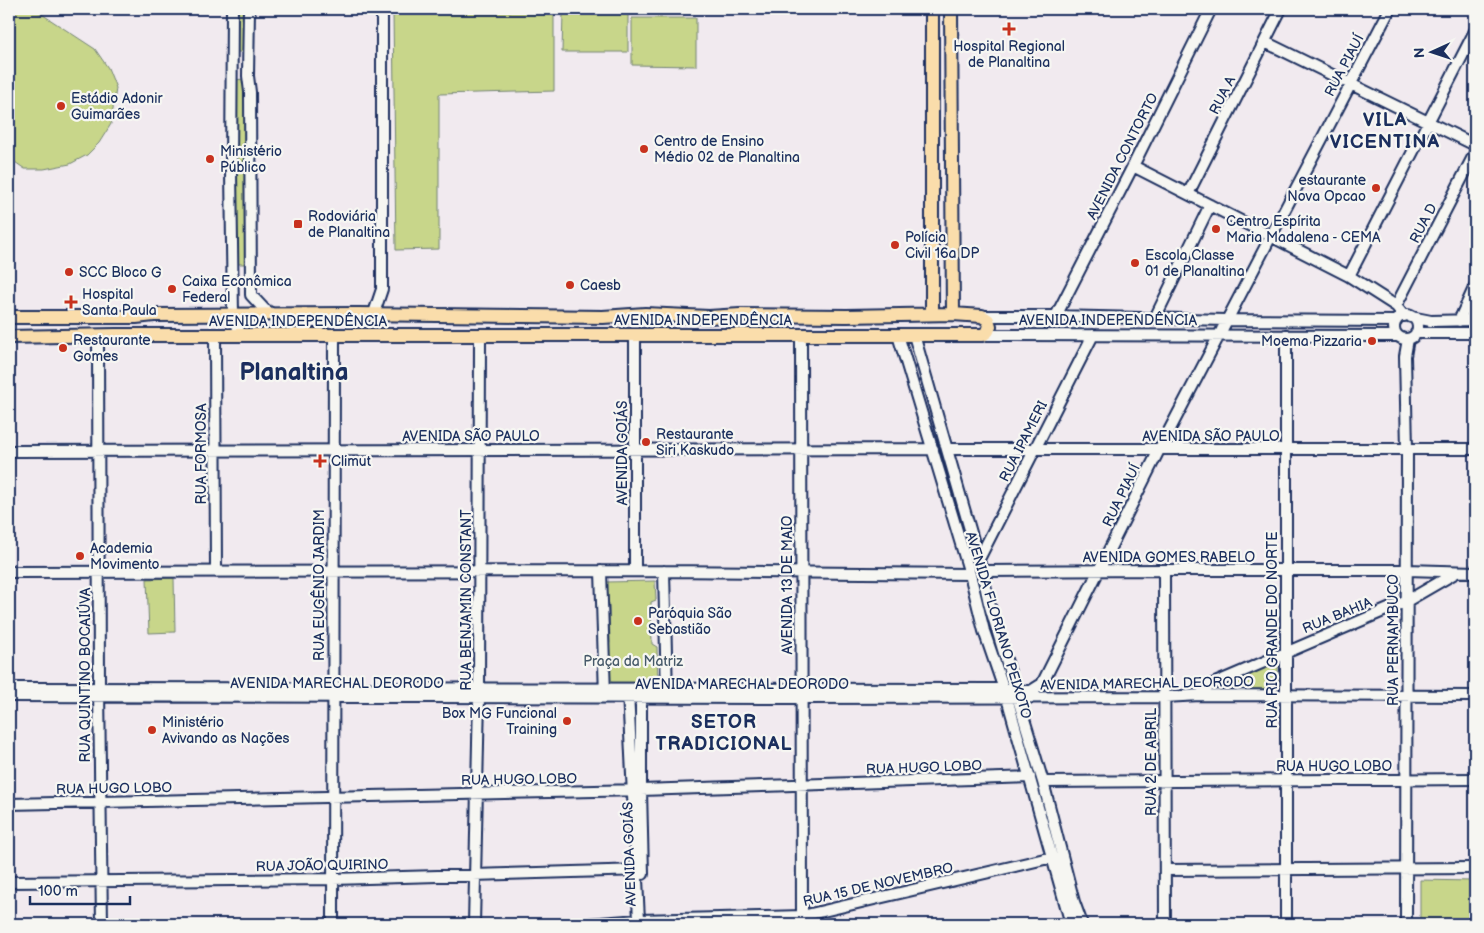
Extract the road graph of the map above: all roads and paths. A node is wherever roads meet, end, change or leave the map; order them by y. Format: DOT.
graph roads {
  1 [pos="232,9"];
  2 [pos="249,9"];
  3 [pos="382,9"];
  4 [pos="932,9"];
  5 [pos="951,9"];
  6 [pos="1211,9"];
  7 [pos="1281,9"];
  8 [pos="1390,9"];
  9 [pos="1475,31"];
  10 [pos="1265,42"];
  11 [pos="231,54"];
  12 [pos="248,54"];
  13 [pos="232,75"];
  14 [pos="248,76"];
  15 [pos="951,79"];
  16 [pos="932,84"];
  17 [pos="1350,84"];
  18 [pos="1428,122"];
  19 [pos="1475,145"];
  20 [pos="1475,153"];
  21 [pos="1133,166"];
  22 [pos="951,171"];
  23 [pos="932,172"];
  24 [pos="1188,194"];
  25 [pos="1210,205"];
  26 [pos="932,217"];
  27 [pos="952,218"];
  28 [pos="1270,235"];
  29 [pos="233,267"];
  30 [pos="251,267"];
  31 [pos="1349,276"];
  32 [pos="932,284"];
  33 [pos="952,285"];
  34 [pos="1475,286"];
  35 [pos="1396,306"];
  36 [pos="404,314"];
  37 [pos="420,314"];
  38 [pos="932,314"];
  39 [pos="953,314"];
  40 [pos="233,315"];
  41 [pos="274,315"];
  42 [pos="1007,315"];
  43 [pos="373,316"];
  44 [pos="688,316"];
  45 [pos="709,316"];
  46 [pos="847,316"];
  47 [pos="874,316"];
  48 [pos="982,316"];
  49 [pos="1056,316"];
  50 [pos="9,317"];
  51 [pos="123,317"];
  52 [pos="136,317"];
  53 [pos="1108,317"];
  54 [pos="1159,318"];
  55 [pos="1404,318"];
  56 [pos="1226,320"];
  57 [pos="1475,320"];
  58 [pos="1459,321"];
  59 [pos="1475,332"];
  60 [pos="684,335"];
  61 [pos="874,335"];
  62 [pos="898,335"];
  63 [pos="914,335"];
  64 [pos="983,335"];
  65 [pos="1007,335"];
  66 [pos="1093,335"];
  67 [pos="1107,335"];
  68 [pos="1161,335"];
  69 [pos="1219,335"];
  70 [pos="1286,335"];
  71 [pos="98,336"];
  72 [pos="115,336"];
  73 [pos="135,336"];
  74 [pos="215,336"];
  75 [pos="241,336"];
  76 [pos="334,336"];
  77 [pos="401,336"];
  78 [pos="416,336"];
  79 [pos="480,336"];
  80 [pos="635,336"];
  81 [pos="710,336"];
  82 [pos="801,336"];
  83 [pos="848,336"];
  84 [pos="1405,336"];
  85 [pos="9,337"];
  86 [pos="931,392"];
  87 [pos="916,395"];
  88 [pos="933,449"];
  89 [pos="947,449"];
  90 [pos="1407,449"];
  91 [pos="1475,449"];
  92 [pos="9,450"];
  93 [pos="333,450"];
  94 [pos="480,450"];
  95 [pos="635,450"];
  96 [pos="801,450"];
  97 [pos="1034,450"];
  98 [pos="1159,450"];
  99 [pos="1285,450"];
  100 [pos="98,451"];
  101 [pos="215,451"];
  102 [pos="959,491"];
  103 [pos="947,495"];
  104 [pos="965,512"];
  105 [pos="952,516"];
  106 [pos="979,559"];
  107 [pos="1098,570"];
  108 [pos="1164,570"];
  109 [pos="1286,570"];
  110 [pos="1407,570"];
  111 [pos="480,571"];
  112 [pos="600,571"];
  113 [pos="635,571"];
  114 [pos="664,571"];
  115 [pos="801,571"];
  116 [pos="982,571"];
  117 [pos="1473,571"];
  118 [pos="9,572"];
  119 [pos="98,572"];
  120 [pos="216,572"];
  121 [pos="333,572"];
  122 [pos="1458,572"];
  123 [pos="970,574"];
  124 [pos="1407,601"];
  125 [pos="989,603"];
  126 [pos="976,604"];
  127 [pos="996,627"];
  128 [pos="984,631"];
  129 [pos="1286,651"];
  130 [pos="9,688"];
  131 [pos="1031,691"];
  132 [pos="99,692"];
  133 [pos="333,693"];
  134 [pos="479,693"];
  135 [pos="1006,693"];
  136 [pos="605,694"];
  137 [pos="628,694"];
  138 [pos="668,694"];
  139 [pos="801,694"];
  140 [pos="1018,694"];
  141 [pos="1200,694"];
  142 [pos="9,696"];
  143 [pos="1286,696"];
  144 [pos="1406,696"];
  145 [pos="1475,696"];
  146 [pos="1165,697"];
  147 [pos="641,698"];
  148 [pos="1030,778"];
  149 [pos="1406,779"];
  150 [pos="1475,779"];
  151 [pos="1286,780"];
  152 [pos="1165,781"];
  153 [pos="1043,782"];
  154 [pos="802,784"];
  155 [pos="637,790"];
  156 [pos="478,794"];
  157 [pos="333,797"];
  158 [pos="99,802"];
  159 [pos="9,804"];
  160 [pos="1050,806"];
  161 [pos="1039,810"];
  162 [pos="1050,827"];
  163 [pos="1053,857"];
  164 [pos="1406,867"];
  165 [pos="1475,868"];
  166 [pos="640,869"];
  167 [pos="1286,869"];
  168 [pos="1165,870"];
  169 [pos="476,875"];
  170 [pos="333,879"];
  171 [pos="101,881"];
  172 [pos="1064,881"];
  173 [pos="9,882"];
  174 [pos="1070,903"];
  175 [pos="642,920"];
  176 [pos="802,920"];
  177 [pos="677,922"];
  178 [pos="102,924"];
  179 [pos="333,924"];
  180 [pos="474,924"];
  181 [pos="588,924"];
  182 [pos="1071,924"];
  183 [pos="1082,924"];
  184 [pos="1166,924"];
  185 [pos="1286,924"];
  186 [pos="1406,924"];
  1 -- 11 [label="street"];
  2 -- 12 [label="street"];
  3 -- 43 [label="street"];
  4 -- 16 [label="main road"];
  5 -- 15 [label="main road"];
  6 -- 21 [label="street, AVENIDA CONTORTO"];
  7 -- 10 [label="street, RUA A"];
  8 -- 17 [label="street, RUA PIAUÍ"];
  9 -- 18 [label="street"];
  10 -- 17 [label="street"];
  10 -- 24 [label="street, RUA A"];
  11 -- 12 [label="street"];
  11 -- 13 [label="street"];
  12 -- 14 [label="street"];
  13 -- 14 [label="street"];
  13 -- 29 [label="street"];
  14 -- 30 [label="street"];
  15 -- 16 [label="main road"];
  15 -- 22 [label="main road"];
  16 -- 23 [label="main road"];
  17 -- 18 [label="street"];
  17 -- 28 [label="street, RUA PIAUÍ"];
  18 -- 19 [label="street"];
  18 -- 31 [label="street"];
  20 -- 35 [label="street, RUA D"];
  21 -- 24 [label="street"];
  21 -- 49 [label="street, AVENIDA CONTORTO"];
  22 -- 23 [label="main road"];
  22 -- 27 [label="main road"];
  23 -- 26 [label="main road"];
  24 -- 25 [label="street"];
  25 -- 28 [label="street"];
  25 -- 54 [label="street"];
  26 -- 27 [label="main road"];
  26 -- 32 [label="main road"];
  27 -- 33 [label="main road"];
  28 -- 31 [label="street"];
  28 -- 56 [label="street, RUA PIAUÍ"];
  29 -- 30 [label="street"];
  29 -- 40 [label="street"];
  30 -- 41 [label="street"];
  31 -- 35 [label="street"];
  32 -- 33 [label="main road"];
  32 -- 38 [label="main road"];
  33 -- 39 [label="main road"];
  34 -- 58 [label="street"];
  35 -- 55 [label="street"];
  36 -- 37 [label="main road, AVENIDA INDEPENDÊNCIA"];
  36 -- 43 [label="main road, AVENIDA INDEPENDÊNCIA"];
  36 -- 77 [label="main road"];
  37 -- 44 [label="main road, AVENIDA INDEPENDÊNCIA"];
  37 -- 78 [label="main road"];
  38 -- 39 [label="main road, AVENIDA INDEPENDÊNCIA"];
  38 -- 47 [label="main road, AVENIDA INDEPENDÊNCIA"];
  39 -- 48 [label="main road, AVENIDA INDEPENDÊNCIA"];
  40 -- 41 [label="main road, AVENIDA INDEPENDÊNCIA"];
  40 -- 52 [label="main road, AVENIDA INDEPENDÊNCIA"];
  40 -- 75 [label="street"];
  41 -- 43 [label="main road, AVENIDA INDEPENDÊNCIA"];
  42 -- 48 [label="street, AVENIDA INDEPENDÊNCIA"];
  42 -- 49 [label="street, AVENIDA INDEPENDÊNCIA"];
  42 -- 65 [label="street"];
  44 -- 45 [label="main road, AVENIDA INDEPENDÊNCIA"];
  44 -- 60 [label="main road"];
  45 -- 46 [label="main road, AVENIDA INDEPENDÊNCIA"];
  45 -- 81 [label="main road"];
  46 -- 47 [label="main road, AVENIDA INDEPENDÊNCIA"];
  46 -- 83 [label="main road"];
  47 -- 61 [label="main road"];
  48 -- 64 [label="main road"];
  49 -- 53 [label="street, AVENIDA INDEPENDÊNCIA"];
  50 -- 51 [label="main road, AVENIDA INDEPENDÊNCIA"];
  51 -- 52 [label="main road, AVENIDA INDEPENDÊNCIA"];
  51 -- 72 [label="main road"];
  52 -- 73 [label="main road"];
  53 -- 54 [label="street, AVENIDA INDEPENDÊNCIA"];
  53 -- 67 [label="street"];
  54 -- 56 [label="street, AVENIDA INDEPENDÊNCIA"];
  54 -- 68 [label="street"];
  55 -- 56 [label="street, AVENIDA INDEPENDÊNCIA"];
  55 -- 58 [label="street, AVENIDA INDEPENDÊNCIA"];
  55 -- 84 [label="street"];
  55 -- 84 [label="street"];
  56 -- 69 [label="street, RUA PIAUÍ"];
  57 -- 58 [label="street, AVENIDA INDEPENDÊNCIA"];
  59 -- 84 [label="street, AVENIDA INDEPENDÊNCIA"];
  60 -- 80 [label="main road, AVENIDA INDEPENDÊNCIA"];
  60 -- 81 [label="main road, AVENIDA INDEPENDÊNCIA"];
  61 -- 62 [label="main road, AVENIDA INDEPENDÊNCIA"];
  61 -- 83 [label="main road, AVENIDA INDEPENDÊNCIA"];
  62 -- 63 [label="main road, AVENIDA INDEPENDÊNCIA"];
  62 -- 87 [label="street, AVENIDA FLORIANO PEIXOTO"];
  63 -- 64 [label="main road, AVENIDA INDEPENDÊNCIA"];
  63 -- 86 [label="street, AVENIDA FLORIANO PEIXOTO"];
  64 -- 65 [label="street, AVENIDA INDEPENDÊNCIA"];
  65 -- 66 [label="street, AVENIDA INDEPENDÊNCIA"];
  66 -- 67 [label="street, AVENIDA INDEPENDÊNCIA"];
  66 -- 97 [label="street, RUA IPAMERI"];
  67 -- 68 [label="street, AVENIDA INDEPENDÊNCIA"];
  68 -- 69 [label="street, AVENIDA INDEPENDÊNCIA"];
  69 -- 70 [label="street, AVENIDA INDEPENDÊNCIA"];
  69 -- 98 [label="street, RUA PIAUÍ"];
  70 -- 84 [label="street, AVENIDA INDEPENDÊNCIA"];
  70 -- 99 [label="street, RUA RIO GRANDE DO NORTE"];
  71 -- 72 [label="main road, AVENIDA INDEPENDÊNCIA"];
  71 -- 85 [label="main road, AVENIDA INDEPENDÊNCIA"];
  71 -- 100 [label="street, RUA QUINTINO BOCAIÚVA"];
  72 -- 73 [label="main road, AVENIDA INDEPENDÊNCIA"];
  73 -- 74 [label="main road, AVENIDA INDEPENDÊNCIA"];
  74 -- 75 [label="main road, AVENIDA INDEPENDÊNCIA"];
  74 -- 101 [label="street, RUA FORMOSA"];
  75 -- 76 [label="main road, AVENIDA INDEPENDÊNCIA"];
  76 -- 77 [label="main road, AVENIDA INDEPENDÊNCIA"];
  76 -- 93 [label="street, RUA EUGÊNIO JARDIM"];
  77 -- 78 [label="main road, AVENIDA INDEPENDÊNCIA"];
  78 -- 79 [label="main road, AVENIDA INDEPENDÊNCIA"];
  79 -- 80 [label="main road, AVENIDA INDEPENDÊNCIA"];
  79 -- 94 [label="street, RUA BENJAMIN CONSTANT"];
  80 -- 95 [label="street, AVENIDA GOIÁS"];
  81 -- 82 [label="main road, AVENIDA INDEPENDÊNCIA"];
  82 -- 83 [label="main road, AVENIDA INDEPENDÊNCIA"];
  82 -- 96 [label="street, AVENIDA 13 DE MAIO"];
  84 -- 90 [label="street, RUA PERNAMBUCO"];
  86 -- 87 [label="street"];
  86 -- 89 [label="street, AVENIDA FLORIANO PEIXOTO"];
  87 -- 88 [label="street, AVENIDA FLORIANO PEIXOTO"];
  88 -- 96 [label="street, AVENIDA SÃO PAULO"];
  88 -- 103 [label="street, AVENIDA FLORIANO PEIXOTO"];
  89 -- 97 [label="street, AVENIDA SÃO PAULO"];
  89 -- 102 [label="street, AVENIDA FLORIANO PEIXOTO"];
  90 -- 91 [label="street, AVENIDA SÃO PAULO"];
  90 -- 99 [label="street, AVENIDA SÃO PAULO"];
  90 -- 110 [label="street, RUA PERNAMBUCO"];
  92 -- 100 [label="street, AVENIDA SÃO PAULO"];
  93 -- 94 [label="street, AVENIDA SÃO PAULO"];
  93 -- 101 [label="street, AVENIDA SÃO PAULO"];
  93 -- 121 [label="street, RUA EUGÊNIO JARDIM"];
  94 -- 95 [label="street, AVENIDA SÃO PAULO"];
  94 -- 111 [label="street, RUA BENJAMIN CONSTANT"];
  95 -- 96 [label="street, AVENIDA SÃO PAULO"];
  95 -- 113 [label="street, AVENIDA GOIÁS"];
  96 -- 115 [label="street, AVENIDA 13 DE MAIO"];
  97 -- 98 [label="street, AVENIDA SÃO PAULO"];
  97 -- 106 [label="street, RUA IPAMERI"];
  98 -- 99 [label="street, AVENIDA SÃO PAULO"];
  98 -- 107 [label="street, RUA PIAUÍ"];
  99 -- 109 [label="street, RUA RIO GRANDE DO NORTE"];
  100 -- 101 [label="street, AVENIDA SÃO PAULO"];
  100 -- 119 [label="street, RUA QUINTINO BOCAIÚVA"];
  101 -- 120 [label="street, RUA FORMOSA"];
  102 -- 103 [label="street"];
  102 -- 104 [label="street, AVENIDA FLORIANO PEIXOTO"];
  103 -- 105 [label="street, AVENIDA FLORIANO PEIXOTO"];
  104 -- 105 [label="street"];
  104 -- 106 [label="street, AVENIDA FLORIANO PEIXOTO"];
  105 -- 123 [label="street, AVENIDA FLORIANO PEIXOTO"];
  106 -- 116 [label="street, AVENIDA FLORIANO PEIXOTO"];
  107 -- 108 [label="street, AVENIDA GOMES RABELO"];
  107 -- 116 [label="street, AVENIDA GOMES RABELO"];
  107 -- 131 [label="street, RUA PIAUÍ"];
  108 -- 109 [label="street, AVENIDA GOMES RABELO"];
  108 -- 146 [label="street, RUA 2 DE ABRIL"];
  109 -- 110 [label="street, AVENIDA GOMES RABELO"];
  109 -- 129 [label="street, RUA RIO GRANDE DO NORTE"];
  110 -- 122 [label="street, AVENIDA GOMES RABELO"];
  110 -- 124 [label="street, RUA PERNAMBUCO"];
  111 -- 112 [label="street"];
  111 -- 121 [label="street"];
  111 -- 134 [label="street, RUA BENJAMIN CONSTANT"];
  112 -- 113 [label="street"];
  112 -- 136 [label="street"];
  113 -- 114 [label="street"];
  114 -- 115 [label="street"];
  114 -- 138 [label="street"];
  115 -- 123 [label="street"];
  115 -- 139 [label="street, AVENIDA 13 DE MAIO"];
  116 -- 125 [label="street, AVENIDA FLORIANO PEIXOTO"];
  117 -- 122 [label="street, AVENIDA GOMES RABELO"];
  118 -- 119 [label="street"];
  119 -- 120 [label="street"];
  119 -- 132 [label="street, RUA QUINTINO BOCAIÚVA"];
  120 -- 121 [label="street"];
  121 -- 133 [label="street, RUA EUGÊNIO JARDIM"];
  122 -- 124 [label="street, RUA BAHIA"];
  123 -- 126 [label="street, AVENIDA FLORIANO PEIXOTO"];
  124 -- 129 [label="street, RUA BAHIA"];
  124 -- 144 [label="street, RUA PERNAMBUCO"];
  125 -- 126 [label="street"];
  125 -- 127 [label="street, AVENIDA FLORIANO PEIXOTO"];
  126 -- 128 [label="street, AVENIDA FLORIANO PEIXOTO"];
  127 -- 128 [label="street"];
  127 -- 140 [label="street, AVENIDA FLORIANO PEIXOTO"];
  128 -- 135 [label="street, AVENIDA FLORIANO PEIXOTO"];
  129 -- 141 [label="street, RUA BAHIA"];
  129 -- 143 [label="street, RUA RIO GRANDE DO NORTE"];
  130 -- 132 [label="street, AVENIDA MARECHAL DEORODO"];
  131 -- 140 [label="street, AVENIDA MARECHAL DEORODO"];
  132 -- 133 [label="street, AVENIDA MARECHAL DEORODO"];
  132 -- 142 [label="street, AVENIDA MARECHAL DEORODO"];
  132 -- 158 [label="street, RUA QUINTINO BOCAIÚVA"];
  133 -- 134 [label="street, AVENIDA MARECHAL DEORODO"];
  133 -- 157 [label="street, RUA EUGÊNIO JARDIM"];
  134 -- 136 [label="street, AVENIDA MARECHAL DEORODO"];
  134 -- 156 [label="street, RUA BENJAMIN CONSTANT"];
  135 -- 139 [label="street, AVENIDA MARECHAL DEORODO"];
  135 -- 140 [label="street, AVENIDA MARECHAL DEORODO"];
  135 -- 148 [label="street, AVENIDA FLORIANO PEIXOTO"];
  136 -- 137 [label="street, AVENIDA MARECHAL DEORODO"];
  137 -- 138 [label="street, AVENIDA MARECHAL DEORODO"];
  137 -- 147 [label="street, AVENIDA MARECHAL DEORODO"];
  137 -- 155 [label="street, AVENIDA GOIÁS"];
  138 -- 139 [label="street, AVENIDA MARECHAL DEORODO"];
  138 -- 147 [label="street, AVENIDA MARECHAL DEORODO"];
  139 -- 154 [label="street, AVENIDA 13 DE MAIO"];
  140 -- 146 [label="street, AVENIDA MARECHAL DEORODO"];
  140 -- 153 [label="street, AVENIDA FLORIANO PEIXOTO"];
  141 -- 143 [label="street, AVENIDA MARECHAL DEORODO"];
  141 -- 146 [label="street, AVENIDA MARECHAL DEORODO"];
  143 -- 144 [label="street, AVENIDA MARECHAL DEORODO"];
  143 -- 151 [label="street, RUA RIO GRANDE DO NORTE"];
  144 -- 145 [label="street, AVENIDA MARECHAL DEORODO"];
  144 -- 149 [label="street, RUA PERNAMBUCO"];
  146 -- 152 [label="street, RUA 2 DE ABRIL"];
  147 -- 155 [label="street, AVENIDA GOIÁS"];
  148 -- 154 [label="street, RUA HUGO LOBO"];
  148 -- 161 [label="street, AVENIDA FLORIANO PEIXOTO"];
  149 -- 150 [label="street, RUA HUGO LOBO"];
  149 -- 151 [label="street, RUA HUGO LOBO"];
  149 -- 164 [label="street, RUA PERNAMBUCO"];
  151 -- 152 [label="street, RUA HUGO LOBO"];
  151 -- 167 [label="street, RUA RIO GRANDE DO NORTE"];
  152 -- 153 [label="street, RUA HUGO LOBO"];
  152 -- 168 [label="street, RUA 2 DE ABRIL"];
  153 -- 160 [label="street, AVENIDA FLORIANO PEIXOTO"];
  154 -- 155 [label="street, RUA HUGO LOBO"];
  154 -- 176 [label="street, AVENIDA 13 DE MAIO"];
  155 -- 156 [label="street, RUA HUGO LOBO"];
  155 -- 166 [label="street, AVENIDA GOIÁS"];
  156 -- 157 [label="street, RUA HUGO LOBO"];
  156 -- 169 [label="street, RUA BENJAMIN CONSTANT"];
  157 -- 158 [label="street, RUA HUGO LOBO"];
  157 -- 170 [label="street, RUA EUGÊNIO JARDIM"];
  158 -- 159 [label="street, RUA HUGO LOBO"];
  158 -- 171 [label="street, RUA QUINTINO BOCAIÚVA"];
  160 -- 161 [label="street"];
  160 -- 162 [label="street, AVENIDA FLORIANO PEIXOTO"];
  161 -- 162 [label="street, AVENIDA FLORIANO PEIXOTO"];
  162 -- 163 [label="street, AVENIDA FLORIANO PEIXOTO"];
  162 -- 172 [label="street, AVENIDA FLORIANO PEIXOTO"];
  163 -- 172 [label="street, AVENIDA FLORIANO PEIXOTO"];
  163 -- 176 [label="street, RUA 15 DE NOVEMBRO"];
  164 -- 165 [label="street"];
  164 -- 167 [label="street"];
  164 -- 186 [label="street, RUA PERNAMBUCO"];
  166 -- 169 [label="street, RUA JOÃO QUIRINO"];
  166 -- 175 [label="street, AVENIDA GOIÁS"];
  167 -- 168 [label="street"];
  167 -- 185 [label="street, RUA RIO GRANDE DO NORTE"];
  168 -- 184 [label="street, RUA 2 DE ABRIL"];
  169 -- 170 [label="street, RUA JOÃO QUIRINO"];
  169 -- 180 [label="street, RUA BENJAMIN CONSTANT"];
  170 -- 171 [label="street, RUA JOÃO QUIRINO"];
  170 -- 179 [label="street, RUA EUGÊNIO JARDIM"];
  171 -- 173 [label="street, RUA JOÃO QUIRINO"];
  171 -- 178 [label="street, RUA QUINTINO BOCAIÚVA"];
  172 -- 174 [label="street, AVENIDA FLORIANO PEIXOTO"];
  174 -- 182 [label="street, AVENIDA FLORIANO PEIXOTO"];
  174 -- 183 [label="street, AVENIDA FLORIANO PEIXOTO"];
  175 -- 177 [label="street, RUA 15 DE NOVEMBRO"];
  175 -- 181 [label="street, RUA 15 DE NOVEMBRO"];
  176 -- 177 [label="street, RUA 15 DE NOVEMBRO"];
}
